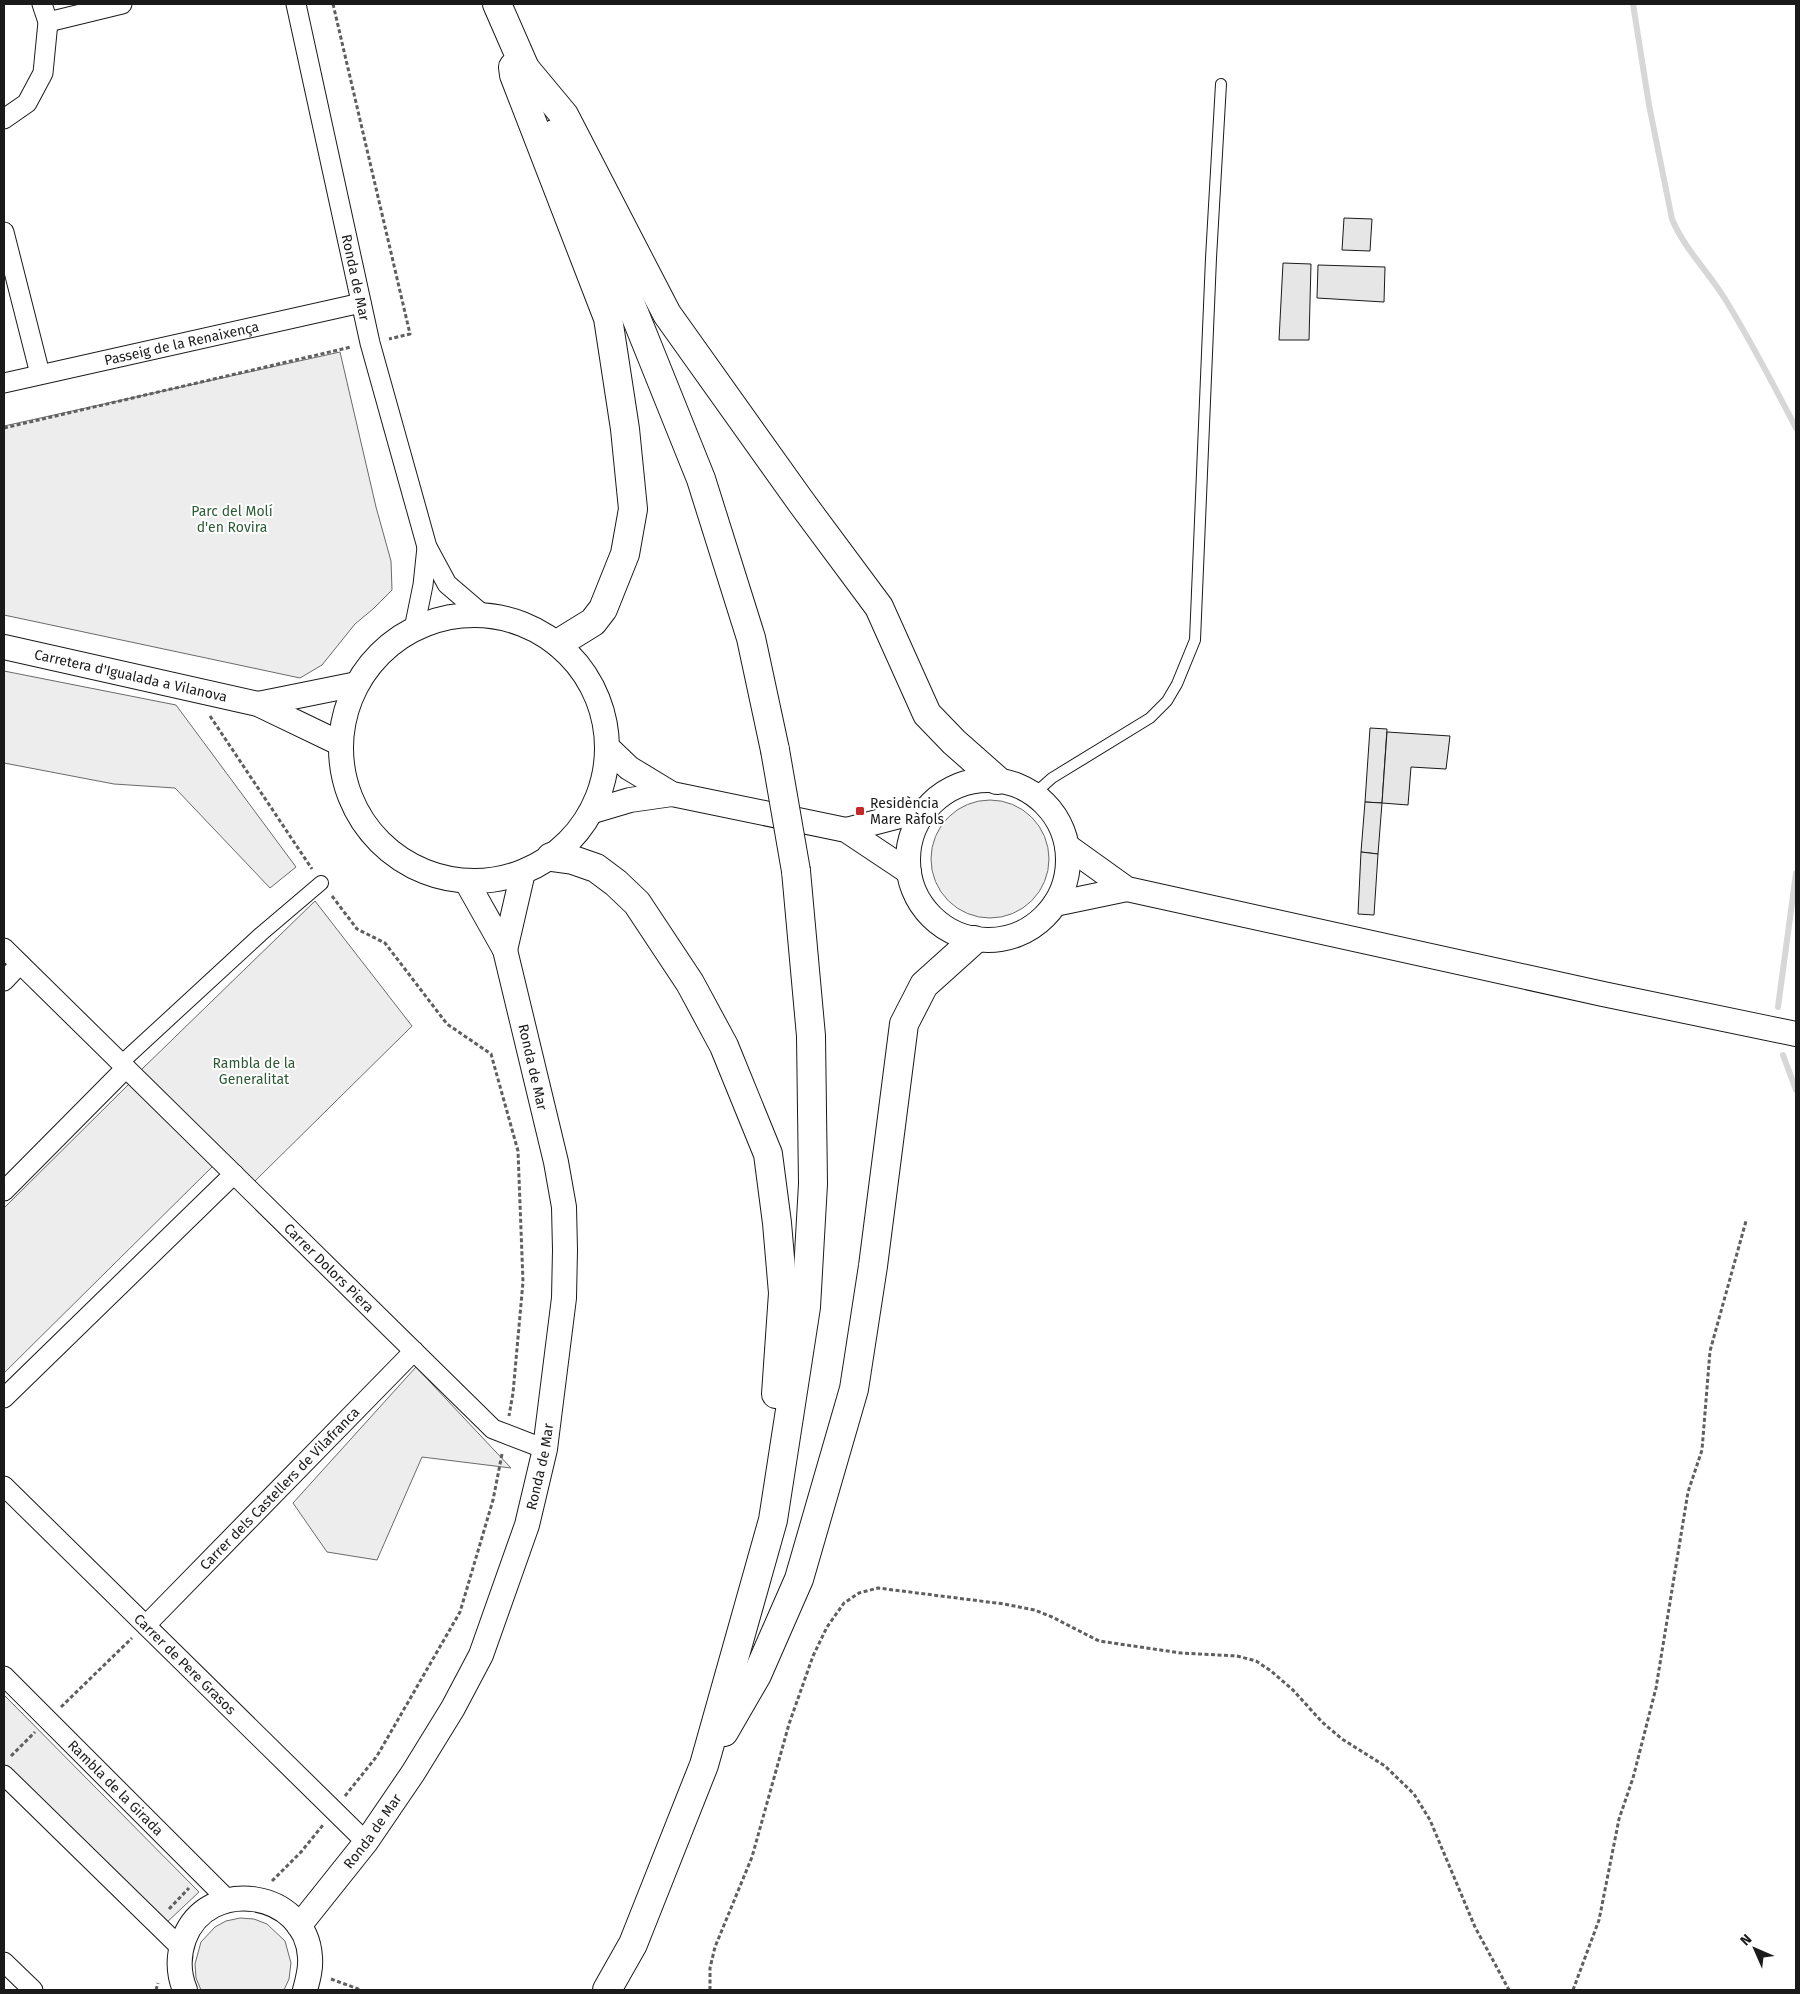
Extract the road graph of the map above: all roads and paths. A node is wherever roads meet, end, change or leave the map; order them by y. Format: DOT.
graph roads {
  1 [pos="42,4"];
  2 [pos="122,4"];
  3 [pos="296,4"];
  4 [pos="333,4"];
  5 [pos="500,11"];
  6 [pos="48,22"];
  7 [pos="524,67"];
  8 [pos="1221,84"];
  9 [pos="4,119"];
  10 [pos="4,232"];
  11 [pos="361,303"];
  12 [pos="410,334"];
  13 [pos="334,351"];
  14 [pos="40,374"];
  15 [pos="4,383"];
  16 [pos="4,428"];
  17 [pos="428,547"];
  18 [pos="482,614"];
  19 [pos="414,629"];
  20 [pos="559,644"];
  21 [pos="4,647"];
  22 [pos="357,684"];
  23 [pos="192,689"];
  24 [pos="258,704"];
  25 [pos="337,742"];
  26 [pos="607,746"];
  27 [pos="997,780"];
  28 [pos="672,794"];
  29 [pos="1034,794"];
  30 [pos="928,809"];
  31 [pos="593,811"];
  32 [pos="846,830"];
  33 [pos="1068,846"];
  34 [pos="551,857"];
  35 [pos="522,872"];
  36 [pos="909,872"];
  37 [pos="321,883"];
  38 [pos="469,886"];
  39 [pos="1127,889"];
  40 [pos="1055,904"];
  41 [pos="974,940"];
  42 [pos="4,948"];
  43 [pos="505,950"];
  44 [pos="20,964"];
  45 [pos="4,981"];
  46 [pos="1796,1034"];
  47 [pos="124,1065"];
  48 [pos="234,1174"];
  49 [pos="4,1191"];
  50 [pos="1746,1221"];
  51 [pos="414,1351"];
  52 [pos="4,1398"];
  53 [pos="505,1434"];
  54 [pos="545,1449"];
  55 [pos="4,1486"];
  56 [pos="146,1625"];
  57 [pos="4,1676"];
  58 [pos="47,1720"];
  59 [pos="704,1765"];
  60 [pos="7,1766"];
  61 [pos="334,1810"];
  62 [pos="366,1842"];
  63 [pos="271,1882"];
  64 [pos="192,1886"];
  65 [pos="227,1900"];
  66 [pos="166,1912"];
  67 [pos="299,1926"];
  68 [pos="181,1948"];
  69 [pos="4,1962"];
  70 [pos="159,1979"];
  71 [pos="307,1980"];
  72 [pos="20,1986"];
  73 [pos="156,1990"];
  74 [pos="185,1990"];
  75 [pos="361,1990"];
  76 [pos="607,1990"];
  77 [pos="710,1990"];
  78 [pos="1510,1990"];
  79 [pos="1573,1990"];
  1 -- 6 [label="street"];
  2 -- 6 [label="street"];
  3 -- 11 [label="street, Ronda de Mar"];
  4 -- 12 [label="path"];
  5 -- 7 [label="highway"];
  5 -- 20 [label="highway"];
  6 -- 9 [label="street"];
  7 -- 27 [label="highway"];
  7 -- 59 [label="highway, bridge"];
  8 -- 29 [label="lane"];
  10 -- 14 [label="street"];
  11 -- 14 [label="street, Passeig de la Renaixença"];
  11 -- 17 [label="street, Ronda de Mar"];
  13 -- 16 [label="path"];
  14 -- 15 [label="street, Passeig de la Renaixença"];
  17 -- 18 [label="street, Ronda de Mar"];
  17 -- 19 [label="street, Ronda de Mar"];
  18 -- 19 [label="street"];
  18 -- 20 [label="street"];
  19 -- 22 [label="street"];
  20 -- 26 [label="street"];
  21 -- 23 [label="street, Carretera d'Igualada a Vilanova"];
  22 -- 24 [label="street, Carretera d'Igualada a Vilanova"];
  22 -- 25 [label="street"];
  23 -- 24 [label="street, Carretera d'Igualada a Vilanova"];
  23 -- 37 [label="path"];
  24 -- 25 [label="street, Carretera d'Igualada a Vilanova"];
  25 -- 38 [label="street"];
  26 -- 28 [label="street"];
  26 -- 31 [label="street"];
  27 -- 29 [label="street"];
  27 -- 30 [label="street"];
  28 -- 31 [label="street"];
  28 -- 32 [label="street"];
  29 -- 33 [label="street"];
  30 -- 32 [label="street"];
  30 -- 36 [label="street"];
  31 -- 34 [label="street"];
  32 -- 36 [label="street"];
  33 -- 39 [label="street"];
  33 -- 40 [label="street"];
  34 -- 35 [label="street"];
  34 -- 59 [label="highway"];
  35 -- 38 [label="street"];
  35 -- 43 [label="street, Ronda de Mar"];
  36 -- 41 [label="street"];
  37 -- 47 [label="street"];
  37 -- 53 [label="path"];
  38 -- 43 [label="street, Ronda de Mar"];
  39 -- 40 [label="street"];
  39 -- 46 [label="street"];
  40 -- 41 [label="street"];
  41 -- 59 [label="highway"];
  42 -- 44 [label="street, Carrer Dolors Piera"];
  43 -- 54 [label="street, Ronda de Mar"];
  44 -- 45 [label="street"];
  44 -- 47 [label="street, Carrer Dolors Piera"];
  47 -- 48 [label="street, Carrer Dolors Piera"];
  47 -- 49 [label="street"];
  48 -- 51 [label="street, Carrer Dolors Piera"];
  48 -- 52 [label="street"];
  50 -- 79 [label="path"];
  51 -- 53 [label="street, Carrer Dolors Piera"];
  51 -- 56 [label="street, Carrer dels Castellers de Vilafranca"];
  53 -- 54 [label="street, Carrer Dolors Piera"];
  53 -- 61 [label="path"];
  54 -- 62 [label="street, Ronda de Mar"];
  55 -- 56 [label="street, Carrer de Pere Grasos"];
  56 -- 58 [label="path"];
  56 -- 61 [label="street, Carrer de Pere Grasos"];
  57 -- 58 [label="street, Rambla de la Girada"];
  58 -- 60 [label="path"];
  58 -- 65 [label="street, Rambla de la Girada"];
  59 -- 76 [label="highway"];
  60 -- 68 [label="street"];
  61 -- 62 [label="street, Carrer de Pere Grasos"];
  61 -- 63 [label="path"];
  62 -- 67 [label="street, Ronda de Mar"];
  64 -- 66 [label="path"];
  65 -- 67 [label="street"];
  65 -- 68 [label="street"];
  67 -- 71 [label="street"];
  68 -- 74 [label="street"];
  69 -- 72 [label="street"];
  70 -- 73 [label="path"];
  71 -- 75 [label="path"];
  77 -- 78 [label="path"];
}
